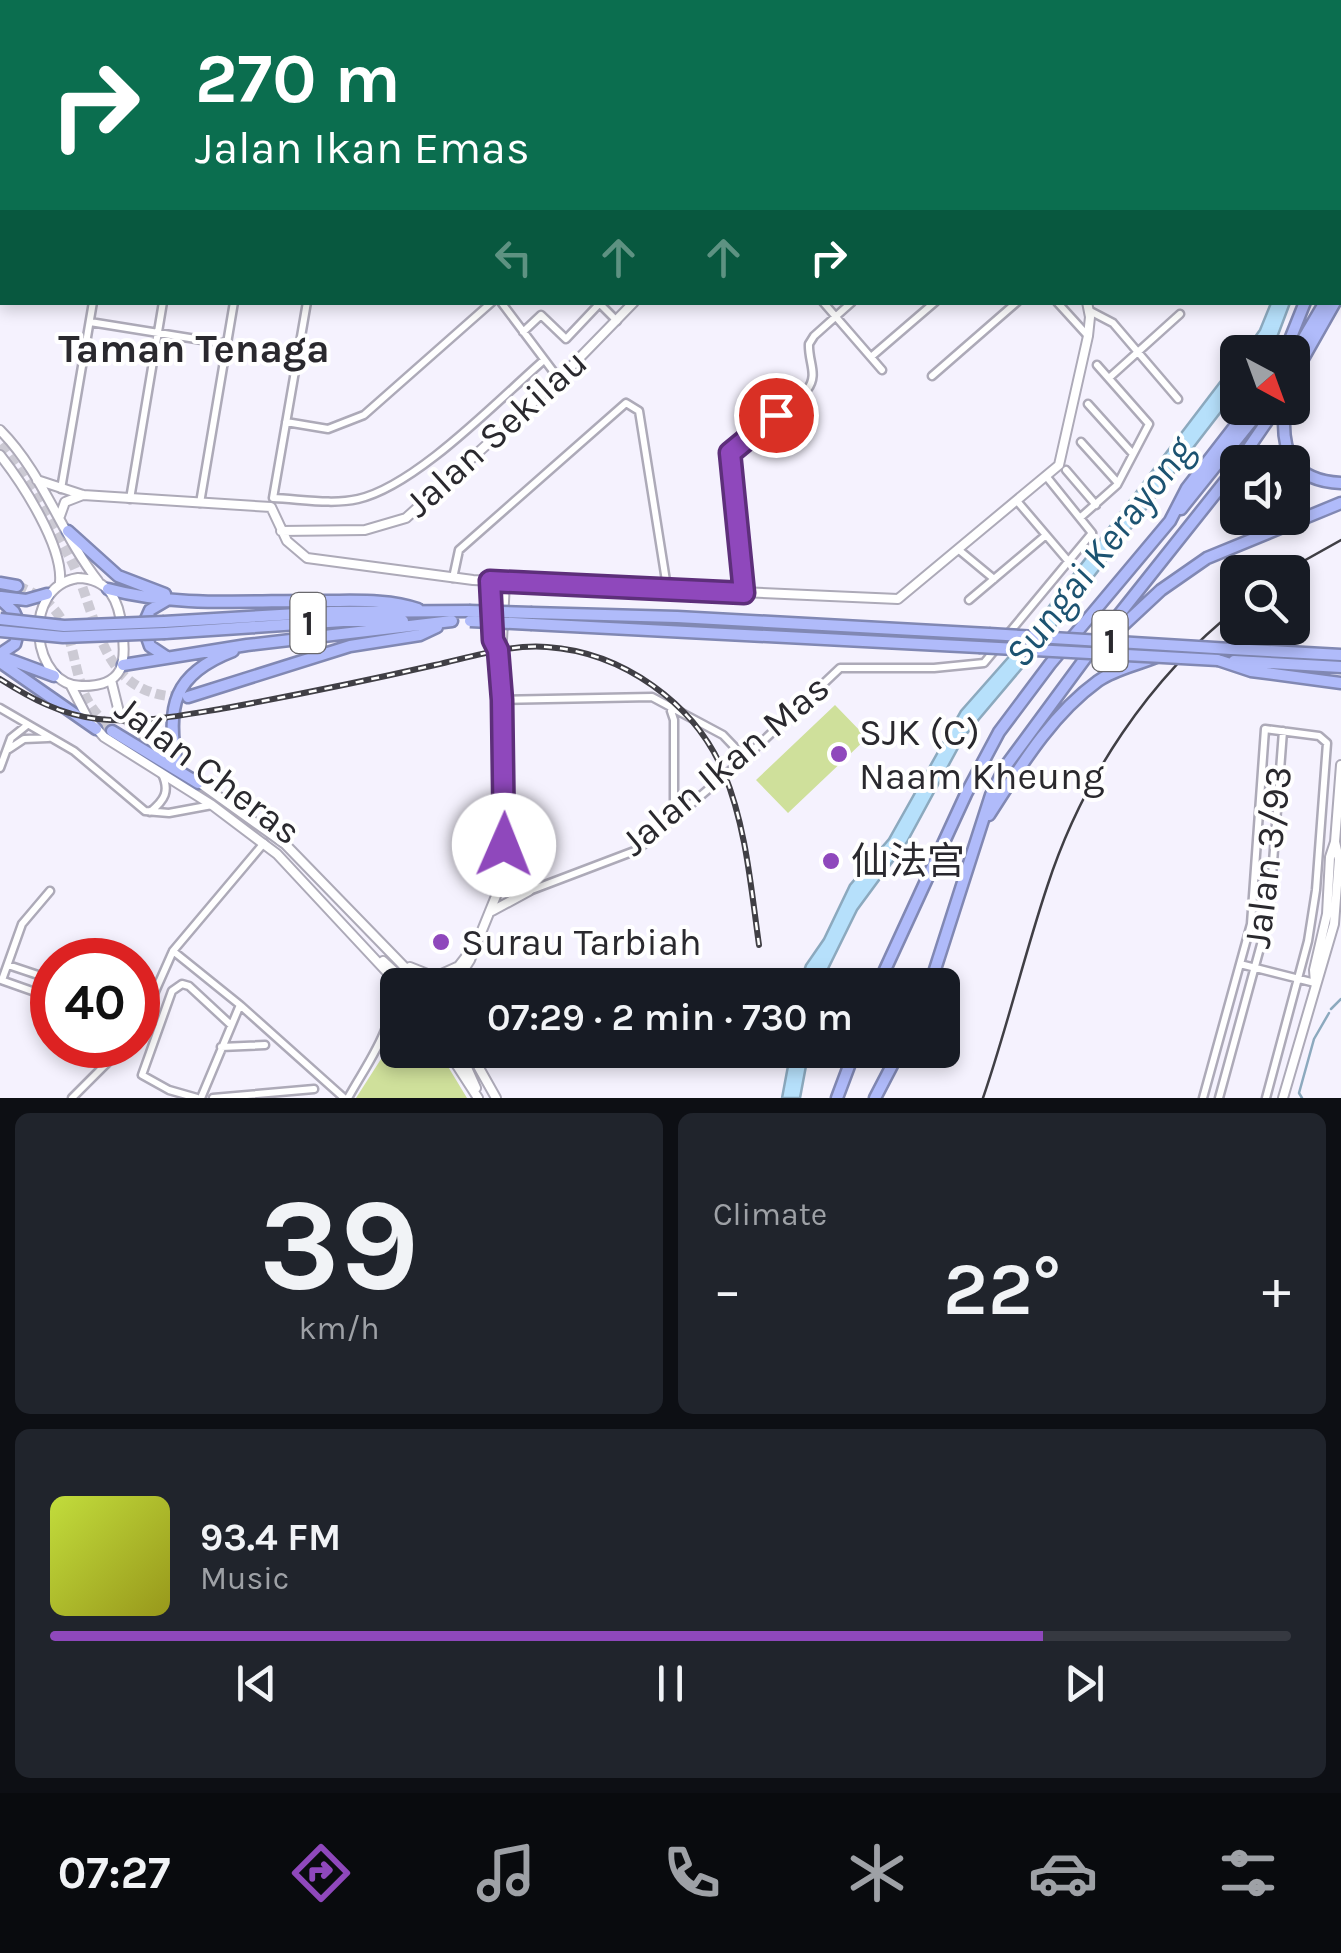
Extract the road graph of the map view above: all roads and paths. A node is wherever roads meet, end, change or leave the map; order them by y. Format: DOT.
graph roads {
  1 [pos="92,305"];
  2 [pos="163,305"];
  3 [pos="234,305"];
  4 [pos="306,305"];
  5 [pos="489,305"];
  6 [pos="503,305"];
  7 [pos="599,305"];
  8 [pos="603,305"];
  9 [pos="631,305"];
  10 [pos="826,305"];
  11 [pos="849,305"];
  12 [pos="932,305"];
  13 [pos="1014,305"];
  14 [pos="1061,305"];
  15 [pos="1087,305"];
  16 [pos="1303,305"];
  17 [pos="1328,305"];
  18 [pos="1329,305"];
  19 [pos="1180,314"];
  20 [pos="836,316"];
  21 [pos="617,320"];
  22 [pos="90,322"];
  23 [pos="158,332"];
  24 [pos="523,332"];
  25 [pos="1291,335"];
  26 [pos="1308,335"];
  27 [pos="1088,336"];
  28 [pos="227,344"];
  29 [pos="1310,344"];
  30 [pos="1138,351"];
  31 [pos="871,358"];
  32 [pos="544,360"];
  33 [pos="1097,364"];
  34 [pos="882,370"];
  35 [pos="932,376"];
  36 [pos="1109,378"];
  37 [pos="559,379"];
  38 [pos="1178,399"];
  39 [pos="1088,404"];
  40 [pos="286,422"];
  41 [pos="1236,425"];
  42 [pos="1248,425"];
  43 [pos="1285,425"];
  44 [pos="0,430"];
  45 [pos="1081,442"];
  46 [pos="1133,454"];
  47 [pos="0,455"];
  48 [pos="1066,470"];
  49 [pos="1046,476"];
  50 [pos="38,480"];
  51 [pos="1118,483"];
  52 [pos="1341,483"];
  53 [pos="1220,487"];
  54 [pos="61,489"];
  55 [pos="83,495"];
  56 [pos="130,499"];
  57 [pos="1016,501"];
  58 [pos="272,502"];
  59 [pos="200,503"];
  60 [pos="1341,503"];
  61 [pos="1096,504"];
  62 [pos="1081,518"];
  63 [pos="1170,521"];
  64 [pos="64,523"];
  65 [pos="281,531"];
  66 [pos="1046,535"];
  67 [pos="48,536"];
  68 [pos="959,550"];
  69 [pos="1069,562"];
  70 [pos="453,578"];
  71 [pos="473,580"];
  72 [pos="994,580"];
  73 [pos="490,581"];
  74 [pos="60,582"];
  75 [pos="504,582"];
  76 [pos="0,583"];
  77 [pos="528,583"];
  78 [pos="103,585"];
  79 [pos="17,586"];
  80 [pos="666,588"];
  81 [pos="744,593"];
  82 [pos="47,594"];
  83 [pos="0,598"];
  84 [pos="491,598"];
  85 [pos="503,598"];
  86 [pos="168,600"];
  87 [pos="185,600"];
  88 [pos="969,600"];
  89 [pos="418,609"];
  90 [pos="469,616"];
  91 [pos="532,618"];
  92 [pos="0,620"];
  93 [pos="452,621"];
  94 [pos="164,627"];
  95 [pos="0,631"];
  96 [pos="248,645"];
  97 [pos="1095,645"];
  98 [pos="498,650"];
  99 [pos="1341,654"];
  100 [pos="166,656"];
  101 [pos="0,657"];
  102 [pos="1156,657"];
  103 [pos="1218,660"];
  104 [pos="124,665"];
  105 [pos="1341,667"];
  106 [pos="54,676"];
  107 [pos="110,680"];
  108 [pos="1341,683"];
  109 [pos="70,686"];
  110 [pos="188,697"];
  111 [pos="502,700"];
  112 [pos="0,708"];
  113 [pos="670,709"];
  114 [pos="28,725"];
  115 [pos="96,728"];
  116 [pos="112,731"];
  117 [pos="1283,731"];
  118 [pos="52,738"];
  119 [pos="8,750"];
  120 [pos="745,758"];
  121 [pos="177,765"];
  122 [pos="1341,765"];
  123 [pos="0,768"];
  124 [pos="162,774"];
  125 [pos="198,783"];
  126 [pos="212,805"];
  127 [pos="150,813"];
  128 [pos="674,819"];
  129 [pos="980,828"];
  130 [pos="264,843"];
  131 [pos="502,866"];
  132 [pos="499,888"];
  133 [pos="526,889"];
  134 [pos="50,891"];
  135 [pos="1335,910"];
  136 [pos="488,913"];
  137 [pos="472,949"];
  138 [pos="173,951"];
  139 [pos="375,956"];
  140 [pos="398,958"];
  141 [pos="1240,964"];
  142 [pos="8,965"];
  143 [pos="457,967"];
  144 [pos="17,968"];
  145 [pos="385,968"];
  146 [pos="393,968"];
  147 [pos="407,968"];
  148 [pos="465,968"];
  149 [pos="886,968"];
  150 [pos="935,968"];
  151 [pos="1255,968"];
  152 [pos="30,972"];
  153 [pos="1,979"];
  154 [pos="1300,979"];
  155 [pos="160,980"];
  156 [pos="1315,983"];
  157 [pos="13,984"];
  158 [pos="30,990"];
  159 [pos="240,1005"];
  160 [pos="231,1025"];
  161 [pos="380,1042"];
  162 [pos="264,1045"];
  163 [pos="221,1047"];
  164 [pos="103,1068"];
  165 [pos="459,1068"];
  166 [pos="468,1068"];
  167 [pos="479,1068"];
  168 [pos="848,1068"];
  169 [pos="890,1068"];
  170 [pos="314,1089"];
  171 [pos="72,1098"];
  172 [pos="199,1098"];
  173 [pos="213,1098"];
  174 [pos="346,1098"];
  175 [pos="478,1098"];
  176 [pos="496,1098"];
  177 [pos="837,1098"];
  178 [pos="874,1098"];
  179 [pos="1203,1098"];
  180 [pos="1219,1098"];
  181 [pos="1266,1098"];
  182 [pos="1284,1098"];
  1 -- 22 [label="street"];
  2 -- 23 [label="street"];
  3 -- 28 [label="street"];
  4 -- 40 [label="street"];
  5 -- 40 [label="street"];
  6 -- 24 [label="street"];
  7 -- 24 [label="street"];
  8 -- 21 [label="street"];
  9 -- 21 [label="street, Jalan Sekilau"];
  10 -- 20 [label="street"];
  11 -- 20 [label="street"];
  12 -- 31 [label="street"];
  13 -- 35 [label="street"];
  14 -- 27 [label="street"];
  15 -- 27 [label="street"];
  15 -- 30 [label="street"];
  16 -- 25 [label="highway"];
  17 -- 26 [label="highway"];
  18 -- 29 [label="highway"];
  19 -- 30 [label="street"];
  20 -- 31 [label="street"];
  20 -- 81 [label="street"];
  21 -- 37 [label="street, Jalan Sekilau"];
  22 -- 23 [label="street"];
  22 -- 54 [label="street"];
  23 -- 28 [label="street"];
  23 -- 56 [label="street"];
  24 -- 32 [label="street"];
  27 -- 49 [label="street"];
  28 -- 59 [label="street"];
  30 -- 36 [label="street"];
  30 -- 38 [label="street"];
  31 -- 34 [label="street"];
  32 -- 37 [label="street"];
  32 -- 58 [label="street"];
  33 -- 36 [label="street"];
  36 -- 46 [label="street"];
  37 -- 65 [label="street, Jalan Sekilau"];
  39 -- 46 [label="street"];
  40 -- 58 [label="street"];
  41 -- 63 [label="highway"];
  42 -- 63 [label="highway"];
  43 -- 52 [label="highway"];
  44 -- 50 [label="street"];
  45 -- 51 [label="street"];
  46 -- 51 [label="street"];
  47 -- 67 [label="street"];
  48 -- 61 [label="street"];
  49 -- 57 [label="street"];
  49 -- 62 [label="street"];
  50 -- 54 [label="street"];
  50 -- 64 [label="street"];
  51 -- 61 [label="street"];
  53 -- 97 [label="highway"];
  54 -- 55 [label="street"];
  55 -- 56 [label="street"];
  55 -- 64 [label="street"];
  56 -- 59 [label="street"];
  57 -- 66 [label="street"];
  57 -- 68 [label="street"];
  58 -- 59 [label="street"];
  58 -- 65 [label="street"];
  60 -- 97 [label="highway"];
  61 -- 62 [label="street"];
  62 -- 69 [label="street, Jalan Ikan Mas"];
  63 -- 149 [label="highway"];
  64 -- 67 [label="street"];
  64 -- 78 [label="street"];
  64 -- 87 [label="highway"];
  65 -- 70 [label="street"];
  66 -- 69 [label="street"];
  66 -- 72 [label="street"];
  67 -- 74 [label="street"];
  68 -- 72 [label="street"];
  68 -- 81 [label="street"];
  69 -- 120 [label="street, Jalan Ikan Mas"];
  70 -- 71 [label="street"];
  70 -- 80 [label="street"];
  71 -- 73 [label="street"];
  71 -- 84 [label="street"];
  72 -- 88 [label="street"];
  73 -- 75 [label="street"];
  73 -- 84 [label="street"];
  74 -- 78 [label="street"];
  74 -- 82 [label="street"];
  75 -- 77 [label="street"];
  75 -- 85 [label="street"];
  76 -- 79 [label="highway"];
  77 -- 80 [label="street"];
  77 -- 85 [label="street"];
  78 -- 86 [label="highway"];
  78 -- 104 [label="street"];
  80 -- 81 [label="street"];
  82 -- 83 [label="highway"];
  82 -- 106 [label="street"];
  83 -- 101 [label="highway"];
  84 -- 98 [label="street"];
  85 -- 98 [label="street"];
  86 -- 87 [label="highway"];
  86 -- 100 [label="highway"];
  87 -- 89 [label="highway"];
  89 -- 90 [label="highway, 1"];
  89 -- 94 [label="highway, Jalan Cheras / 1"];
  90 -- 91 [label="highway, 1, bridge"];
  90 -- 93 [label="highway, 1"];
  91 -- 99 [label="highway, 1, bridge"];
  91 -- 102 [label="highway, 1, bridge"];
  92 -- 94 [label="highway, Jalan Cheras / 1, bridge"];
  93 -- 94 [label="highway, Jalan Cheras / 1"];
  93 -- 96 [label="highway"];
  93 -- 110 [label="highway"];
  94 -- 95 [label="highway, Jalan Cheras / 1, bridge"];
  96 -- 100 [label="highway"];
  96 -- 121 [label="highway"];
  97 -- 129 [label="highway"];
  98 -- 111 [label="street"];
  100 -- 104 [label="highway"];
  101 -- 106 [label="highway"];
  101 -- 115 [label="highway"];
  102 -- 103 [label="highway, 1, bridge"];
  102 -- 129 [label="highway"];
  103 -- 105 [label="highway, 1"];
  103 -- 108 [label="highway"];
  104 -- 107 [label="street"];
  106 -- 109 [label="street"];
  107 -- 109 [label="street"];
  107 -- 121 [label="street, Jalan Cheras"];
  109 -- 115 [label="street, Jalan Cheras"];
  111 -- 113 [label="street"];
  111 -- 131 [label="street"];
  112 -- 114 [label="street"];
  113 -- 120 [label="street"];
  113 -- 128 [label="street"];
  114 -- 118 [label="street"];
  114 -- 119 [label="street"];
  115 -- 124 [label="street, Jalan Cheras"];
  116 -- 125 [label="highway"];
  117 -- 141 [label="street, Jalan 3/93"];
  117 -- 151 [label="street, Jalan 3/93"];
  117 -- 154 [label="street, Jalan 3/93"];
  118 -- 119 [label="street"];
  118 -- 127 [label="street"];
  119 -- 123 [label="street"];
  120 -- 128 [label="street, Jalan Ikan Mas"];
  121 -- 125 [label="street, Jalan Cheras"];
  122 -- 135 [label="street"];
  124 -- 126 [label="street, Jalan Cheras"];
  124 -- 127 [label="street"];
  125 -- 140 [label="street, Jalan Cheras"];
  126 -- 127 [label="street"];
  126 -- 130 [label="street, Jalan Cheras"];
  128 -- 133 [label="street, Jalan Ikan Mas"];
  129 -- 150 [label="highway"];
  130 -- 138 [label="street"];
  130 -- 139 [label="street, Jalan Cheras"];
  131 -- 132 [label="street"];
  131 -- 133 [label="street"];
  132 -- 133 [label="street, Jalan Ikan Mas"];
  132 -- 136 [label="street"];
  133 -- 136 [label="street"];
  134 -- 142 [label="street"];
  135 -- 156 [label="street"];
  136 -- 137 [label="street"];
  137 -- 143 [label="street"];
  137 -- 148 [label="street"];
  138 -- 155 [label="street"];
  138 -- 159 [label="street"];
  139 -- 145 [label="street, Jalan Cheras"];
  139 -- 146 [label="street"];
  140 -- 143 [label="street"];
  140 -- 147 [label="street, Jalan Cheras"];
  141 -- 151 [label="street"];
  141 -- 179 [label="street"];
  142 -- 144 [label="street"];
  142 -- 153 [label="street"];
  144 -- 152 [label="street"];
  144 -- 157 [label="street"];
  151 -- 154 [label="street"];
  151 -- 180 [label="street, Jalan 3/93"];
  153 -- 157 [label="street"];
  154 -- 156 [label="street"];
  154 -- 181 [label="street, Jalan 3/93"];
  156 -- 182 [label="street"];
  157 -- 158 [label="street"];
  159 -- 160 [label="street"];
  159 -- 174 [label="street"];
  160 -- 163 [label="street"];
  160 -- 172 [label="street"];
  161 -- 174 [label="street"];
  162 -- 163 [label="street"];
  163 -- 172 [label="street"];
  164 -- 171 [label="street"];
  165 -- 175 [label="street"];
  166 -- 175 [label="street"];
  167 -- 176 [label="street"];
  168 -- 177 [label="highway"];
  169 -- 178 [label="highway"];
  170 -- 173 [label="street"];
}
